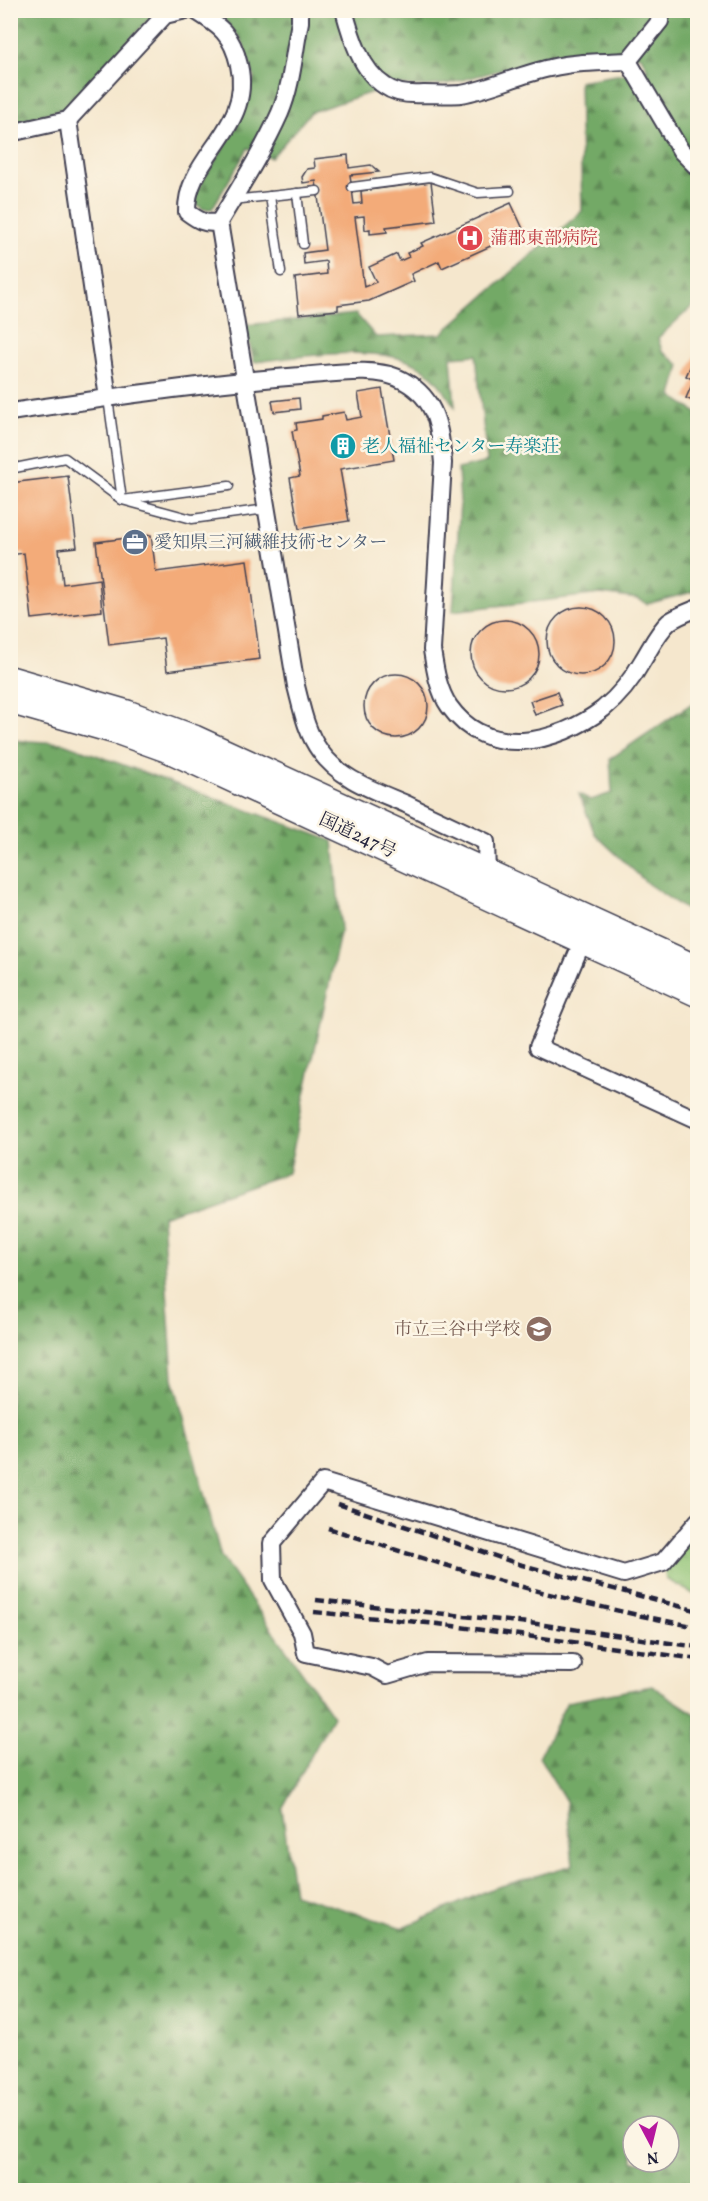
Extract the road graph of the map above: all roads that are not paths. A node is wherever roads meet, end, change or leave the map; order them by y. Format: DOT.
graph roads {
  1 [pos="186,10"];
  2 [pos="194,10"];
  3 [pos="300,10"];
  4 [pos="344,10"];
  5 [pos="662,10"];
  6 [pos="628,61"];
  7 [pos="68,120"];
  8 [pos="10,133"];
  9 [pos="698,168"];
  10 [pos="352,187"];
  11 [pos="318,190"];
  12 [pos="510,191"];
  13 [pos="297,193"];
  14 [pos="270,196"];
  15 [pos="232,201"];
  16 [pos="219,222"];
  17 [pos="303,244"];
  18 [pos="280,272"];
  19 [pos="246,380"];
  20 [pos="108,398"];
  21 [pos="10,412"];
  22 [pos="10,469"];
  23 [pos="229,486"];
  24 [pos="122,500"];
  25 [pos="267,509"];
  26 [pos="698,608"];
  27 [pos="10,680"];
  28 [pos="10,700"];
  29 [pos="487,873"];
  30 [pos="583,940"];
  31 [pos="698,970"];
  32 [pos="698,993"];
  33 [pos="698,1120"];
  34 [pos="698,1521"];
  35 [pos="573,1664"];
  1 -- 7 [label="street"];
  2 -- 16 [label="street"];
  3 -- 15 [label="street"];
  4 -- 6 [label="street"];
  5 -- 6 [label="street"];
  6 -- 9 [label="street"];
  7 -- 8 [label="street"];
  7 -- 20 [label="street"];
  10 -- 12 [label="lane"];
  11 -- 13 [label="lane"];
  13 -- 14 [label="lane"];
  13 -- 17 [label="lane"];
  14 -- 15 [label="lane"];
  14 -- 18 [label="lane"];
  15 -- 16 [label="street"];
  16 -- 19 [label="street"];
  19 -- 20 [label="street"];
  19 -- 25 [label="street"];
  19 -- 26 [label="street"];
  20 -- 21 [label="street"];
  20 -- 24 [label="lane"];
  22 -- 24 [label="lane"];
  23 -- 24 [label="lane"];
  24 -- 25 [label="lane"];
  25 -- 29 [label="street"];
  27 -- 29 [label="highway, 国道247号"];
  28 -- 30 [label="highway, 国道247号"];
  29 -- 31 [label="highway, 国道247号"];
  30 -- 32 [label="highway, 国道247号"];
  30 -- 33 [label="street"];
  34 -- 35 [label="street"];
}
